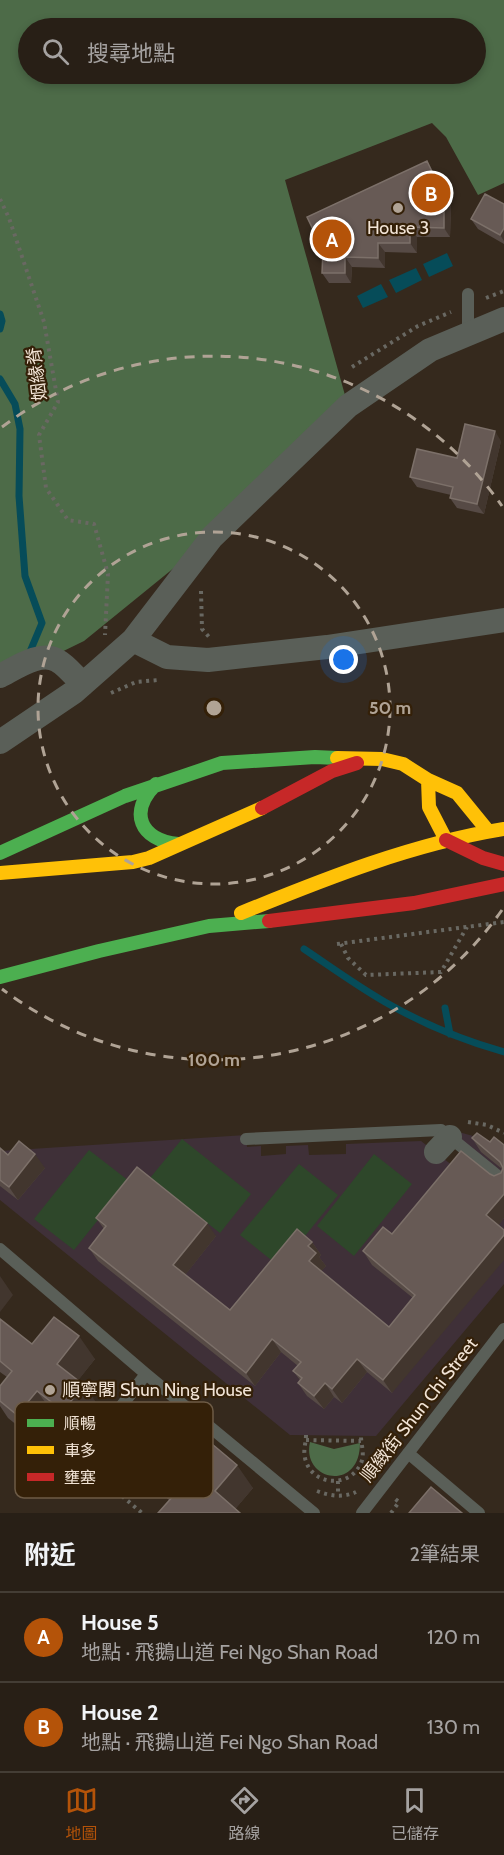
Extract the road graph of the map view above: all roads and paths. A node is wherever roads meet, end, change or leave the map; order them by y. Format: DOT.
graph roads {
  1 [pos="0,199"];
  2 [pos="468,294"];
  3 [pos="504,319"];
  4 [pos="468,333"];
  5 [pos="201,590"];
  6 [pos="504,620"];
  7 [pos="133,640"];
  8 [pos="220,640"];
  9 [pos="106,662"];
  10 [pos="0,676"];
  11 [pos="83,684"];
  12 [pos="0,742"];
  13 [pos="373,758"];
  14 [pos="428,780"];
  15 [pos="156,784"];
  16 [pos="504,829"];
  17 [pos="488,831"];
  18 [pos="446,840"];
  19 [pos="178,844"];
  20 [pos="0,853"];
  21 [pos="504,864"];
  22 [pos="0,873"];
  23 [pos="504,884"];
  24 [pos="504,922"];
  25 [pos="209,926"];
  26 [pos="467,927"];
  27 [pos="0,977"];
  28 [pos="246,1139"];
  29 [pos="504,1181"];
  30 [pos="0,1249"];
  31 [pos="504,1329"];
  32 [pos="146,1374"];
  33 [pos="124,1402"];
  34 [pos="181,1402"];
  35 [pos="213,1428"];
  36 [pos="408,1453"];
  37 [pos="338,1481"];
  38 [pos="338,1496"];
  39 [pos="314,1513"];
  40 [pos="362,1513"];
  41 [pos="479,1513"];
  1 -- 9 [label="path, 姻緣脊"];
  2 -- 4 [label="lane"];
  3 -- 4 [label="street"];
  4 -- 7 [label="street"];
  5 -- 8 [label="path"];
  6 -- 7 [label="street"];
  7 -- 9 [label="street"];
  9 -- 11 [label="street"];
  10 -- 11 [label="street"];
  11 -- 12 [label="street"];
  13 -- 14 [label="main road"];
  13 -- 15 [label="main road"];
  13 -- 19 [label="main road"];
  14 -- 17 [label="main road"];
  14 -- 18 [label="main road"];
  15 -- 19 [label="main road"];
  15 -- 20 [label="main road"];
  16 -- 17 [label="main road"];
  17 -- 18 [label="main road"];
  18 -- 21 [label="main road"];
  18 -- 25 [label="main road"];
  19 -- 22 [label="main road"];
  23 -- 25 [label="main road"];
  24 -- 26 [label="path"];
  25 -- 27 [label="main road"];
  26 -- 26 [label="path"];
  28 -- 29 [label="lane"];
  30 -- 32 [label="lane"];
  31 -- 36 [label="lane, 順緻街 Shun Chi Street"];
  32 -- 33 [label="lane"];
  32 -- 34 [label="lane"];
  35 -- 39 [label="lane"];
  36 -- 40 [label="lane, 順緻街 Shun Chi Street"];
  36 -- 41 [label="lane"];
  37 -- 37 [label="path"];
  37 -- 38 [label="path"];
}
